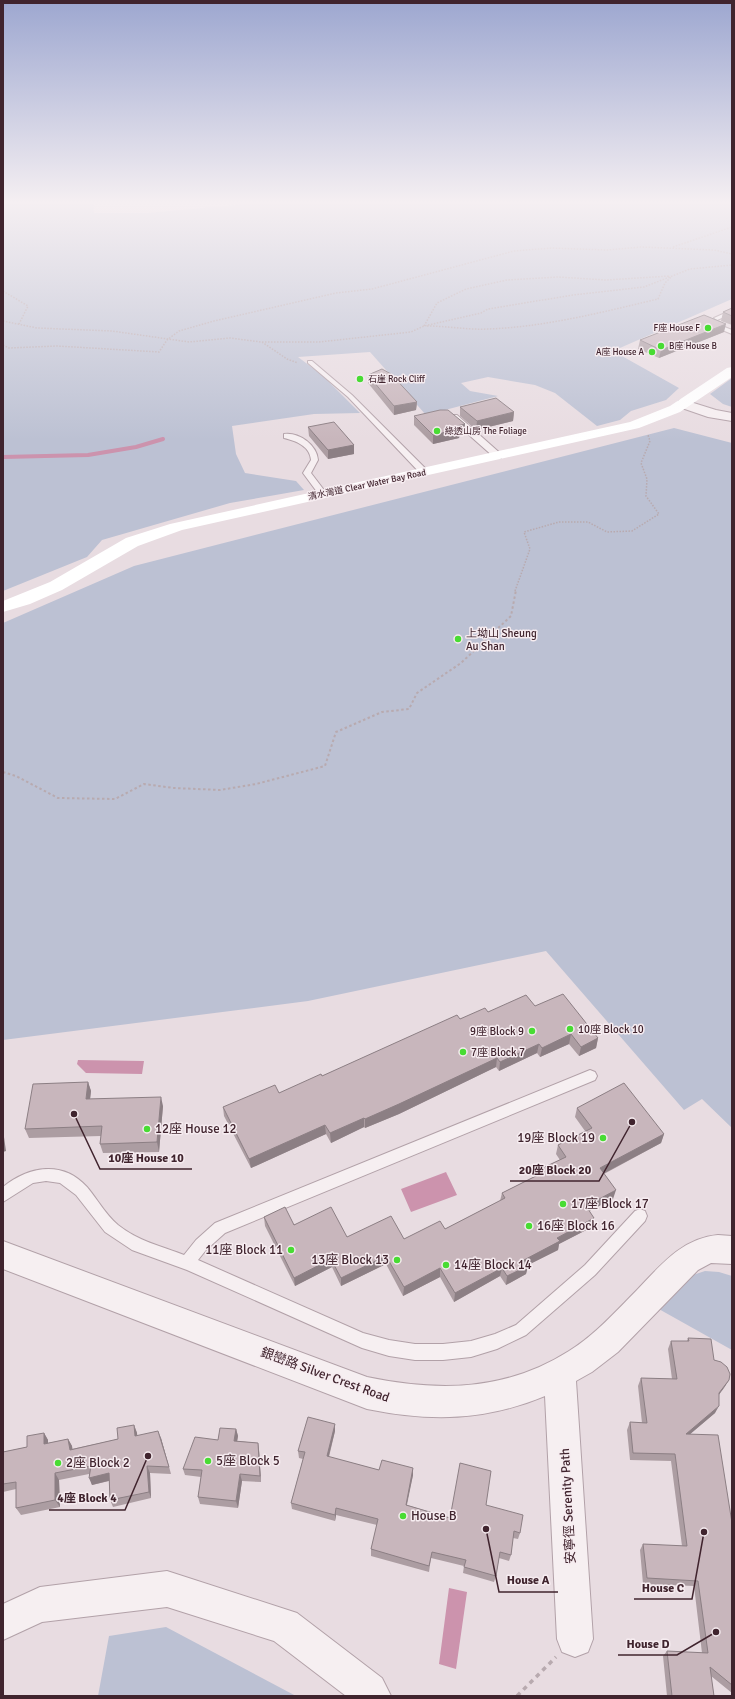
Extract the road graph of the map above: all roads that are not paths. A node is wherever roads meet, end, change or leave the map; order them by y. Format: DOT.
graph roads {
  1 [pos="732,312"];
  2 [pos="717,318"];
  3 [pos="703,320"];
  4 [pos="732,332"];
  5 [pos="310,362"];
  6 [pos="732,371"];
  7 [pos="684,404"];
  8 [pos="447,411"];
  9 [pos="732,417"];
  10 [pos="287,436"];
  11 [pos="498,456"];
  12 [pos="424,472"];
  13 [pos="323,494"];
  14 [pos="3,607"];
  15 [pos="590,1076"];
  16 [pos="3,1196"];
  17 [pos="640,1216"];
  18 [pos="732,1250"];
  19 [pos="3,1255"];
  20 [pos="187,1263"];
  21 [pos="560,1373"];
  22 [pos="3,1622"];
  23 [pos="575,1639"];
  24 [pos="372,1696"];
  1 -- 2 [label="lane"];
  3 -- 4 [label="lane"];
  5 -- 12 [label="lane"];
  6 -- 7 [label="main road, 清水灣道 Clear Water Bay Road"];
  7 -- 9 [label="street"];
  7 -- 11 [label="main road, 清水灣道 Clear Water Bay Road"];
  8 -- 11 [label="lane"];
  10 -- 13 [label="lane"];
  11 -- 12 [label="main road, 清水灣道 Clear Water Bay Road"];
  12 -- 13 [label="main road, 清水灣道 Clear Water Bay Road"];
  13 -- 14 [label="main road, 清水灣道 Clear Water Bay Road"];
  15 -- 20 [label="lane"];
  16 -- 20 [label="lane"];
  17 -- 20 [label="lane"];
  18 -- 21 [label="street, 銀巒路 Silver Crest Road"];
  19 -- 21 [label="street, 銀巒路 Silver Crest Road"];
  21 -- 23 [label="street, 安寧徑 Serenity Path"];
  22 -- 24 [label="street"];
}
